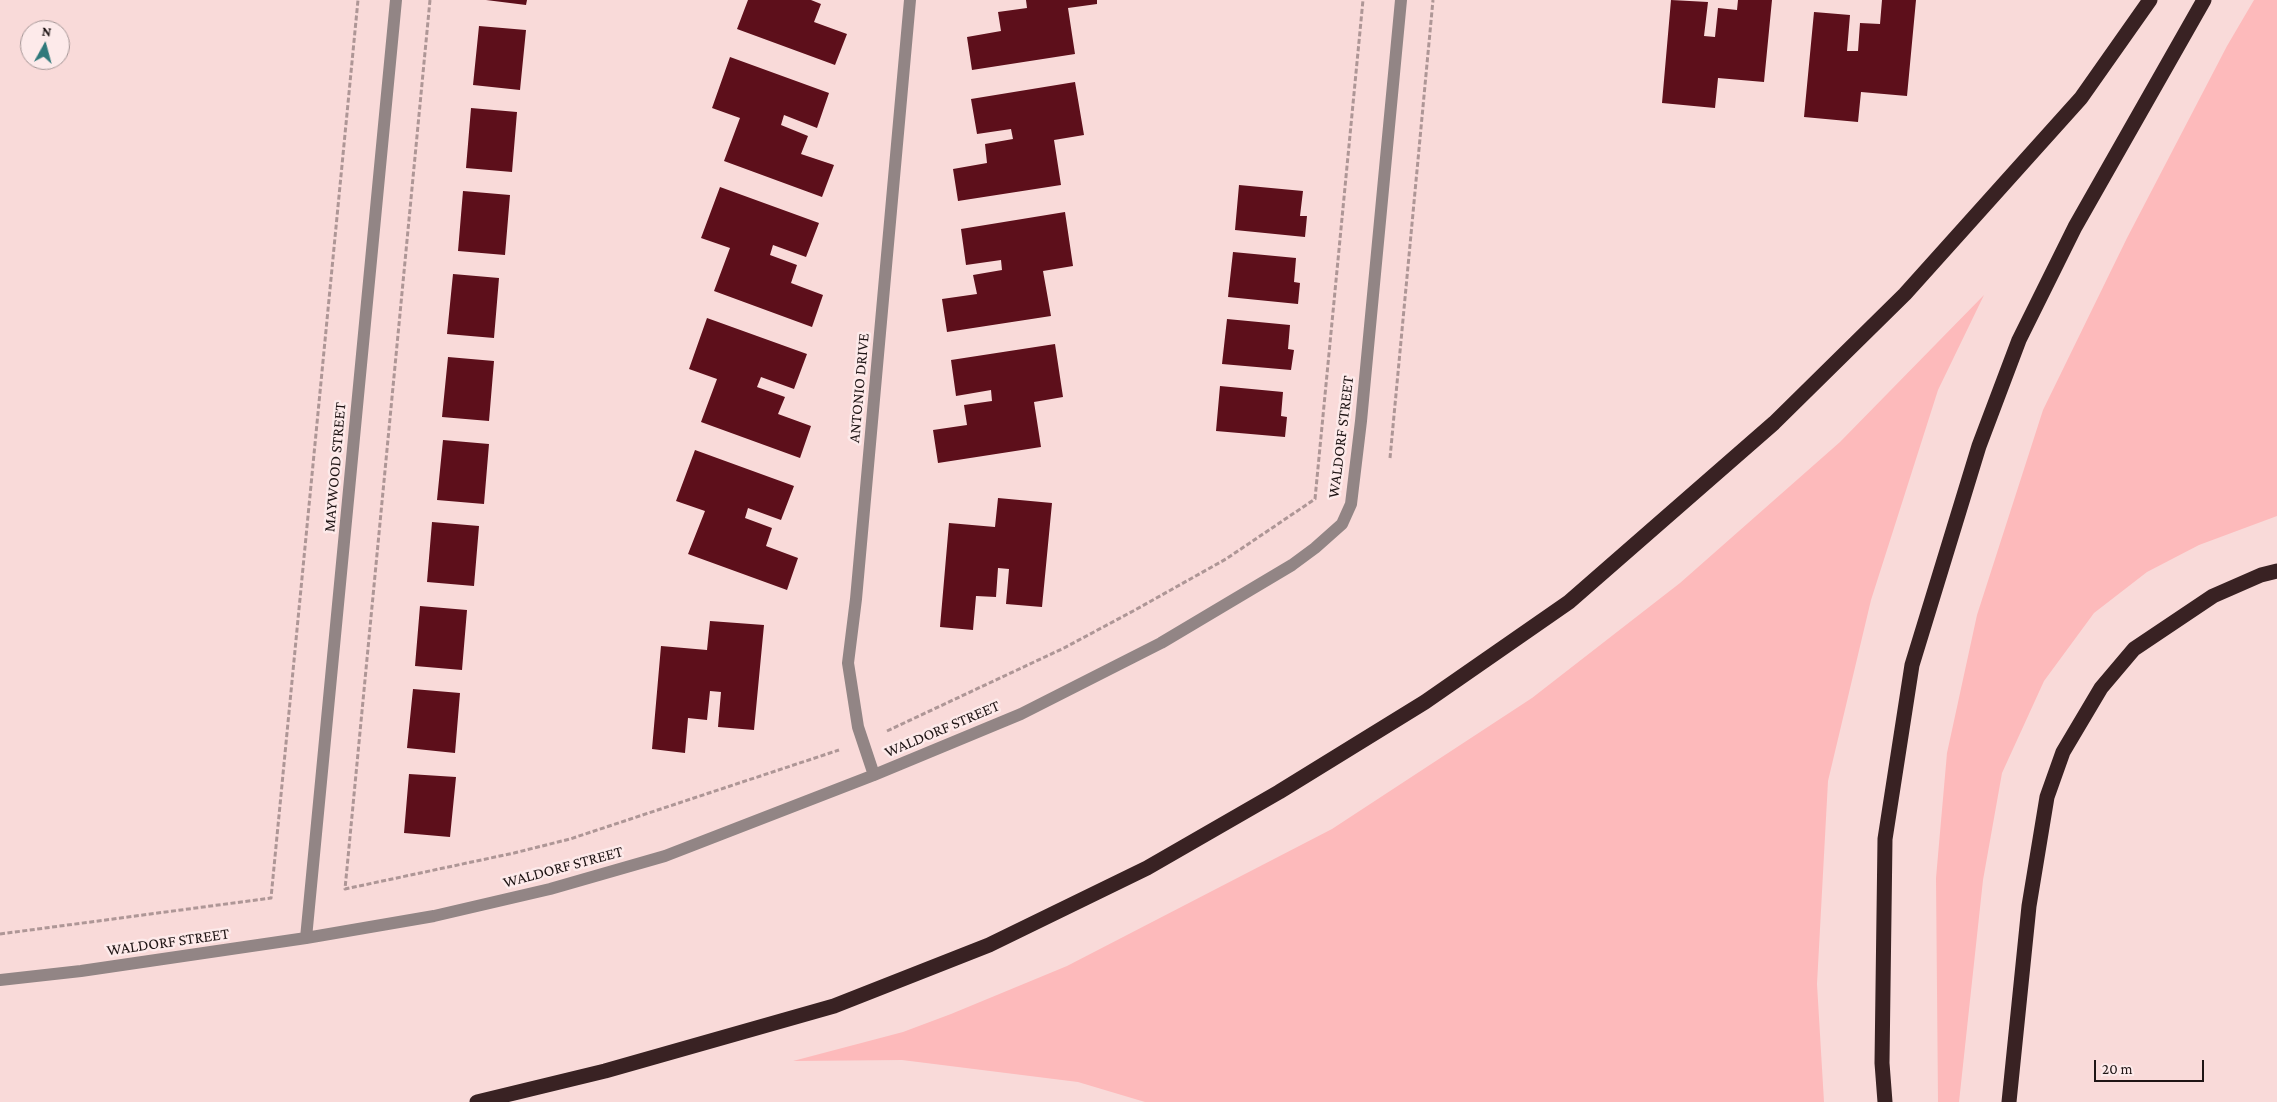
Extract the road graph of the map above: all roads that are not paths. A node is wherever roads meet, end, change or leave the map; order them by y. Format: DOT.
graph roads {
  1 [pos="396,0"];
  2 [pos="910,0"];
  3 [pos="1401,0"];
  4 [pos="2150,0"];
  5 [pos="2204,0"];
  6 [pos="2277,571"];
  7 [pos="874,775"];
  8 [pos="306,938"];
  9 [pos="0,980"];
  10 [pos="477,1102"];
  11 [pos="1885,1102"];
  12 [pos="2009,1102"];
  1 -- 8 [label="street, MAYWOOD STREET"];
  2 -- 7 [label="street, ANTONIO DRIVE"];
  3 -- 7 [label="street, WALDORF STREET"];
  4 -- 10 [label="highway"];
  5 -- 11 [label="highway"];
  6 -- 12 [label="highway"];
  7 -- 8 [label="street, WALDORF STREET"];
  8 -- 9 [label="street, WALDORF STREET"];
}
